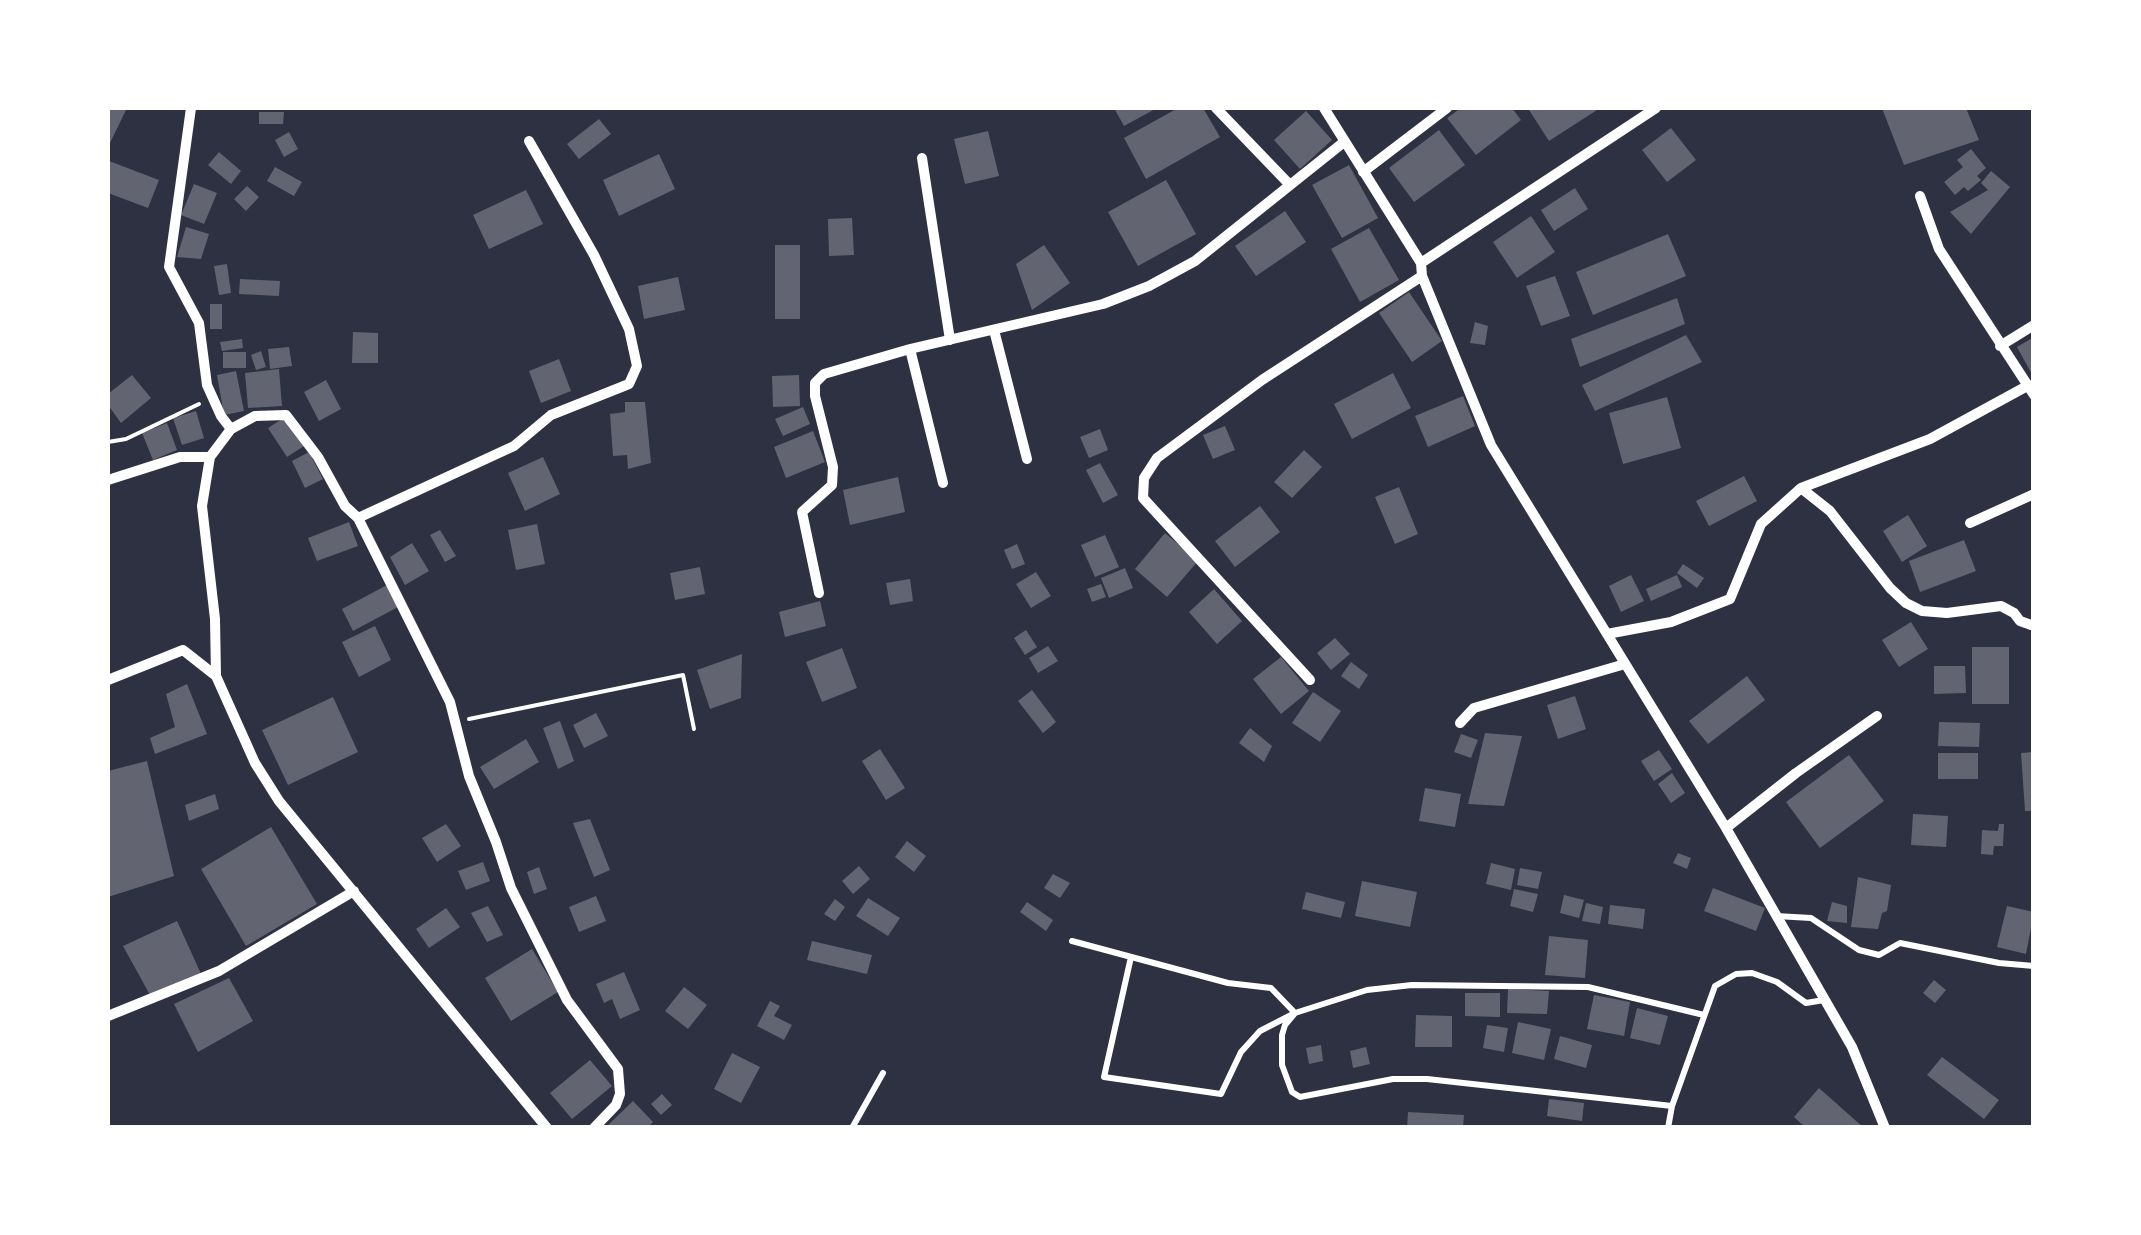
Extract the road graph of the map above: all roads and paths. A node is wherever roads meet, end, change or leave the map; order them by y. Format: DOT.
graph roads {
  1 [pos="191,108"];
  2 [pos="1216,108"];
  3 [pos="1324,108"];
  4 [pos="1447,108"];
  5 [pos="1656,108"];
  6 [pos="530,140"];
  7 [pos="1344,142"];
  8 [pos="922,158"];
  9 [pos="1363,172"];
  10 [pos="1290,186"];
  11 [pos="1920,196"];
  12 [pos="1422,270"];
  13 [pos="2034,325"];
  14 [pos="994,330"];
  15 [pos="950,340"];
  16 [pos="2000,346"];
  17 [pos="910,349"];
  18 [pos="2031,390"];
  19 [pos="214,400"];
  20 [pos="230,428"];
  21 [pos="108,442"];
  22 [pos="210,456"];
  23 [pos="1027,459"];
  24 [pos="108,480"];
  25 [pos="944,483"];
  26 [pos="1801,488"];
  27 [pos="2034,494"];
  28 [pos="358,518"];
  29 [pos="1970,523"];
  30 [pos="819,593"];
  31 [pos="2034,626"];
  32 [pos="1606,634"];
  33 [pos="1626,664"];
  34 [pos="216,676"];
  35 [pos="108,680"];
  36 [pos="1310,680"];
  37 [pos="1877,716"];
  38 [pos="455,722"];
  39 [pos="1460,723"];
  40 [pos="694,728"];
  41 [pos="1726,828"];
  42 [pos="354,891"];
  43 [pos="1776,916"];
  44 [pos="1072,940"];
  45 [pos="1131,956"];
  46 [pos="2034,966"];
  47 [pos="1825,1000"];
  48 [pos="1295,1013"];
  49 [pos="1704,1015"];
  50 [pos="108,1016"];
  51 [pos="882,1073"];
  52 [pos="1672,1106"];
  53 [pos="547,1128"];
  54 [pos="594,1128"];
  55 [pos="852,1128"];
  56 [pos="1668,1128"];
  57 [pos="1885,1128"];
  1 -- 19 [label="street"];
  2 -- 10 [label="street"];
  3 -- 7 [label="street"];
  4 -- 9 [label="street"];
  5 -- 12 [label="street"];
  6 -- 28 [label="street"];
  7 -- 9 [label="street"];
  7 -- 10 [label="street"];
  8 -- 15 [label="street"];
  9 -- 12 [label="street"];
  10 -- 14 [label="street"];
  11 -- 16 [label="street"];
  12 -- 32 [label="street"];
  12 -- 36 [label="street"];
  13 -- 16 [label="street"];
  14 -- 15 [label="street"];
  14 -- 23 [label="street"];
  15 -- 17 [label="street"];
  16 -- 18 [label="street"];
  17 -- 25 [label="street"];
  17 -- 30 [label="street"];
  18 -- 26 [label="street"];
  19 -- 20 [label="street"];
  19 -- 21 [label="path"];
  20 -- 22 [label="street"];
  20 -- 28 [label="street"];
  22 -- 24 [label="street"];
  22 -- 34 [label="street"];
  26 -- 31 [label="street"];
  26 -- 32 [label="street"];
  27 -- 29 [label="street"];
  28 -- 38 [label="street"];
  32 -- 33 [label="street"];
  33 -- 39 [label="street"];
  33 -- 41 [label="street"];
  34 -- 35 [label="street"];
  34 -- 42 [label="street"];
  37 -- 41 [label="street"];
  38 -- 40 [label="path"];
  38 -- 54 [label="street"];
  41 -- 43 [label="street"];
  42 -- 50 [label="street"];
  42 -- 53 [label="street"];
  43 -- 46 [label="lane"];
  43 -- 47 [label="street"];
  44 -- 45 [label="lane"];
  45 -- 48 [label="lane"];
  45 -- 48 [label="lane"];
  47 -- 49 [label="lane"];
  47 -- 57 [label="street"];
  48 -- 49 [label="lane"];
  48 -- 52 [label="lane"];
  49 -- 52 [label="lane"];
  51 -- 55 [label="lane"];
  52 -- 56 [label="lane"];
}
